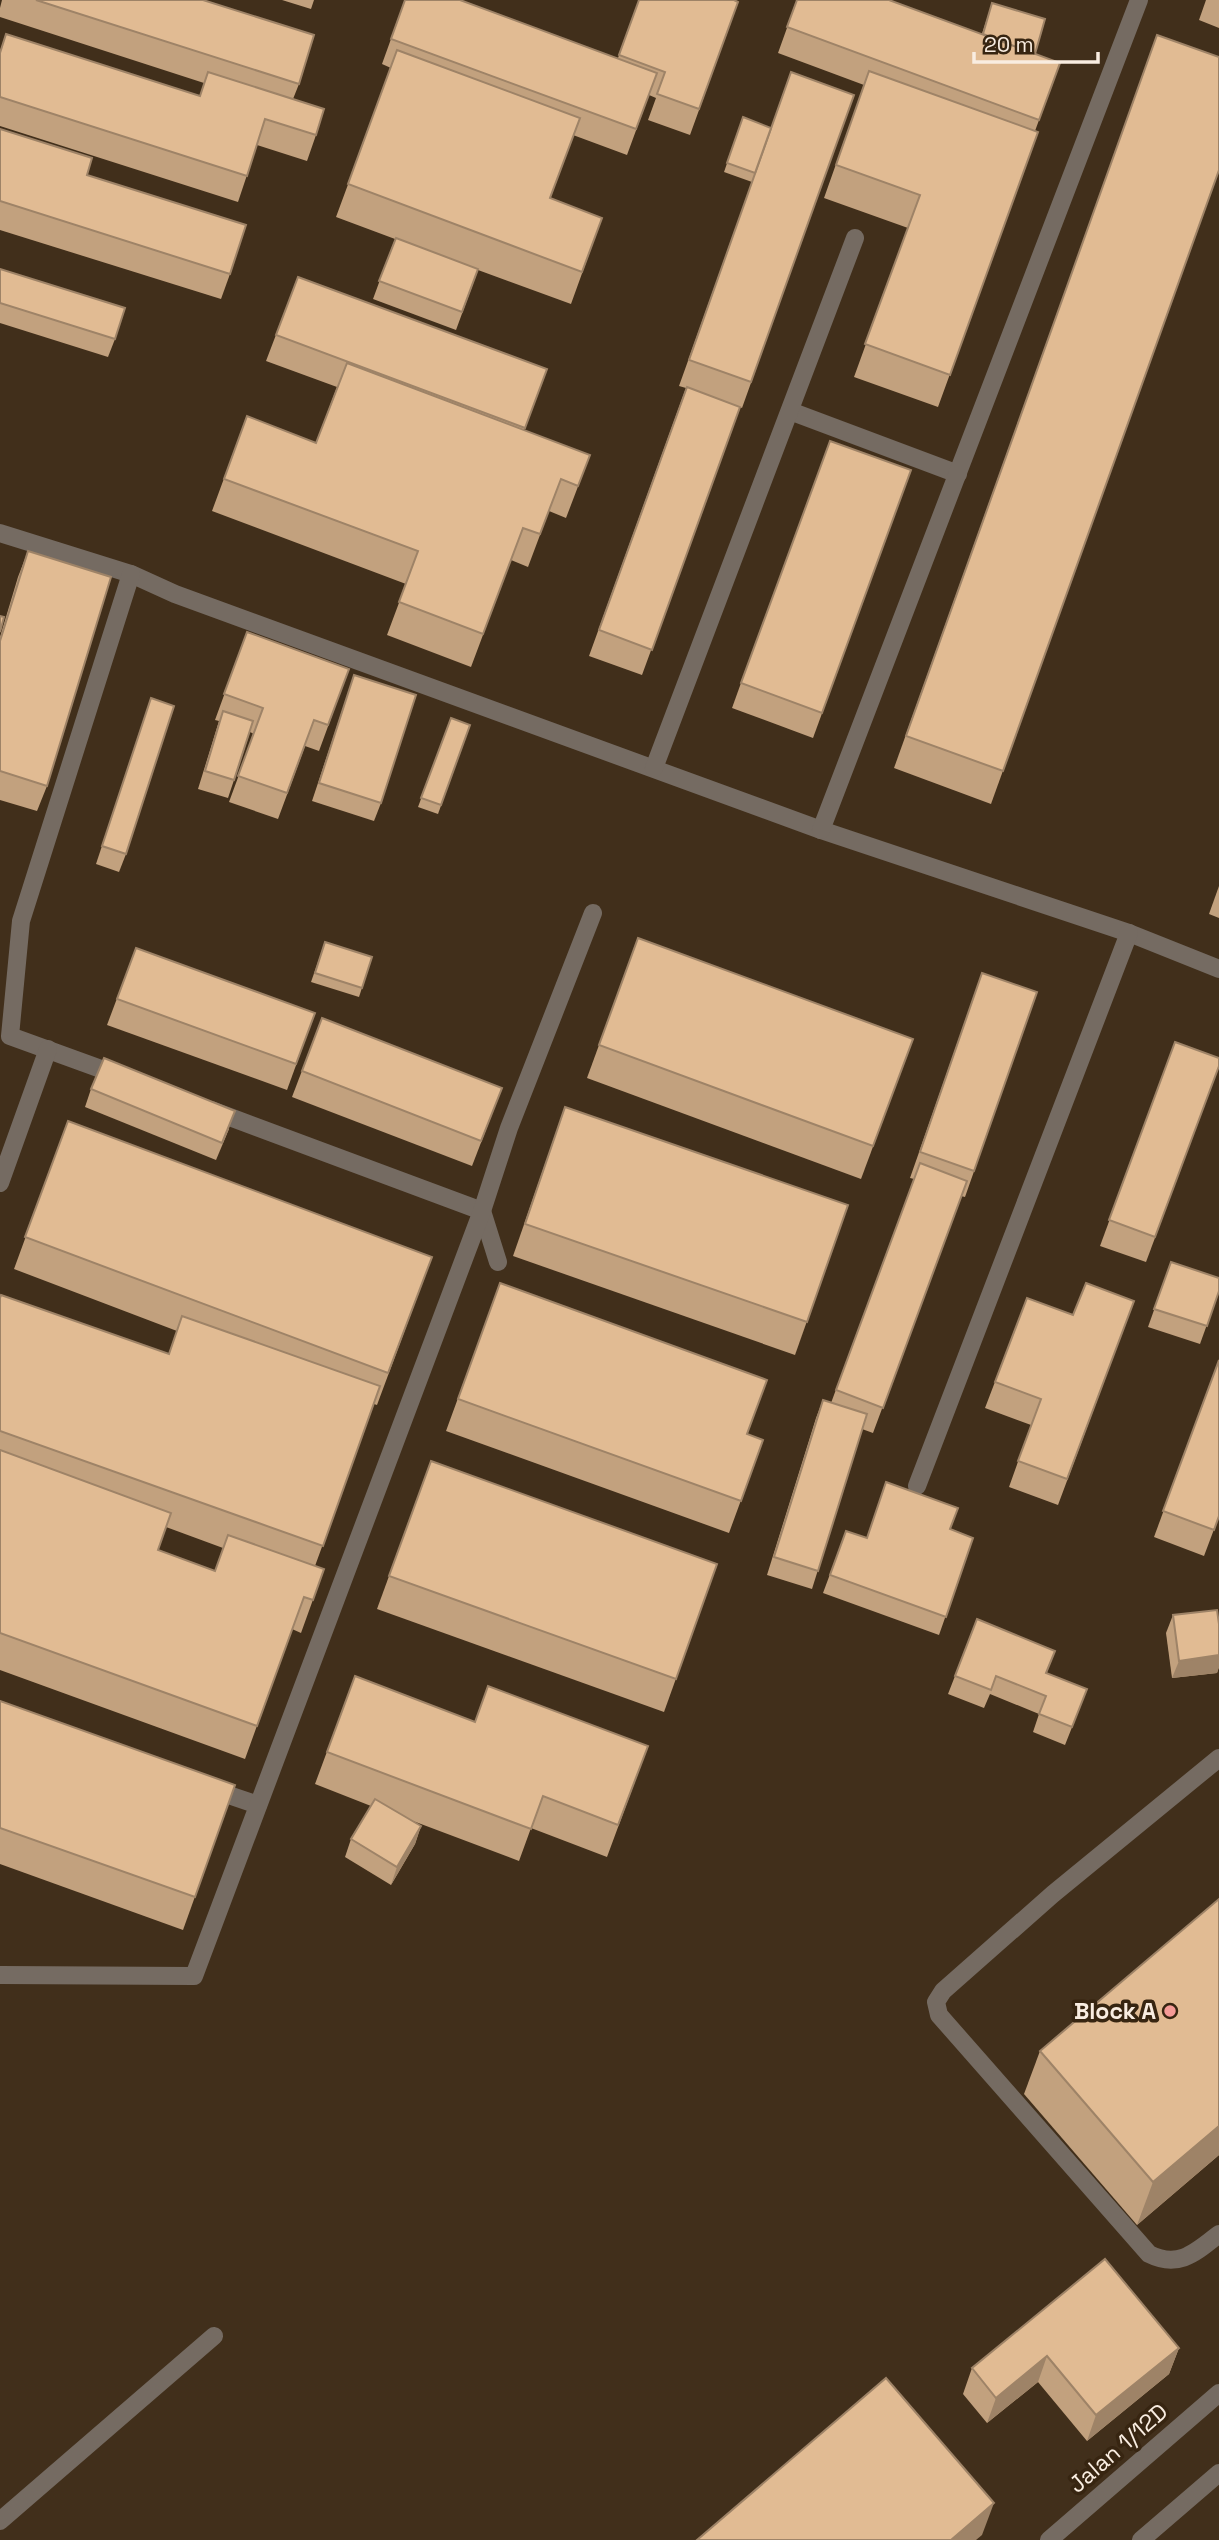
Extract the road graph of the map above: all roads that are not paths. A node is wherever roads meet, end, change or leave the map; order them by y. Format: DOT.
graph roads {
  1 [pos="1139,0"];
  2 [pos="855,238"];
  3 [pos="790,411"];
  4 [pos="958,474"];
  5 [pos="0,533"];
  6 [pos="131,575"];
  7 [pos="654,768"];
  8 [pos="821,830"];
  9 [pos="593,912"];
  10 [pos="1129,933"];
  11 [pos="1219,970"];
  12 [pos="48,1049"];
  13 [pos="137,1082"];
  14 [pos="188,1101"];
  15 [pos="0,1183"];
  16 [pos="482,1211"];
  17 [pos="498,1262"];
  18 [pos="917,1486"];
  19 [pos="1219,1758"];
  20 [pos="194,1782"];
  21 [pos="258,1805"];
  22 [pos="0,1975"];
  23 [pos="1219,2234"];
  24 [pos="214,2336"];
  25 [pos="1219,2393"];
  26 [pos="1219,2473"];
  27 [pos="0,2521"];
  28 [pos="1049,2540"];
  29 [pos="1141,2540"];
  1 -- 4 [label="street"];
  2 -- 3 [label="street"];
  3 -- 4 [label="street"];
  3 -- 7 [label="street"];
  4 -- 8 [label="street"];
  5 -- 6 [label="street"];
  6 -- 7 [label="street"];
  6 -- 12 [label="street"];
  7 -- 8 [label="street"];
  8 -- 10 [label="street"];
  9 -- 16 [label="street"];
  10 -- 11 [label="street"];
  10 -- 18 [label="street"];
  12 -- 13 [label="street"];
  12 -- 15 [label="street"];
  14 -- 16 [label="street"];
  16 -- 17 [label="street"];
  16 -- 21 [label="street"];
  19 -- 23 [label="street"];
  20 -- 21 [label="street"];
  21 -- 22 [label="street"];
  24 -- 27 [label="street"];
  25 -- 28 [label="street, Jalan 1/12D"];
  26 -- 29 [label="street"];
}
